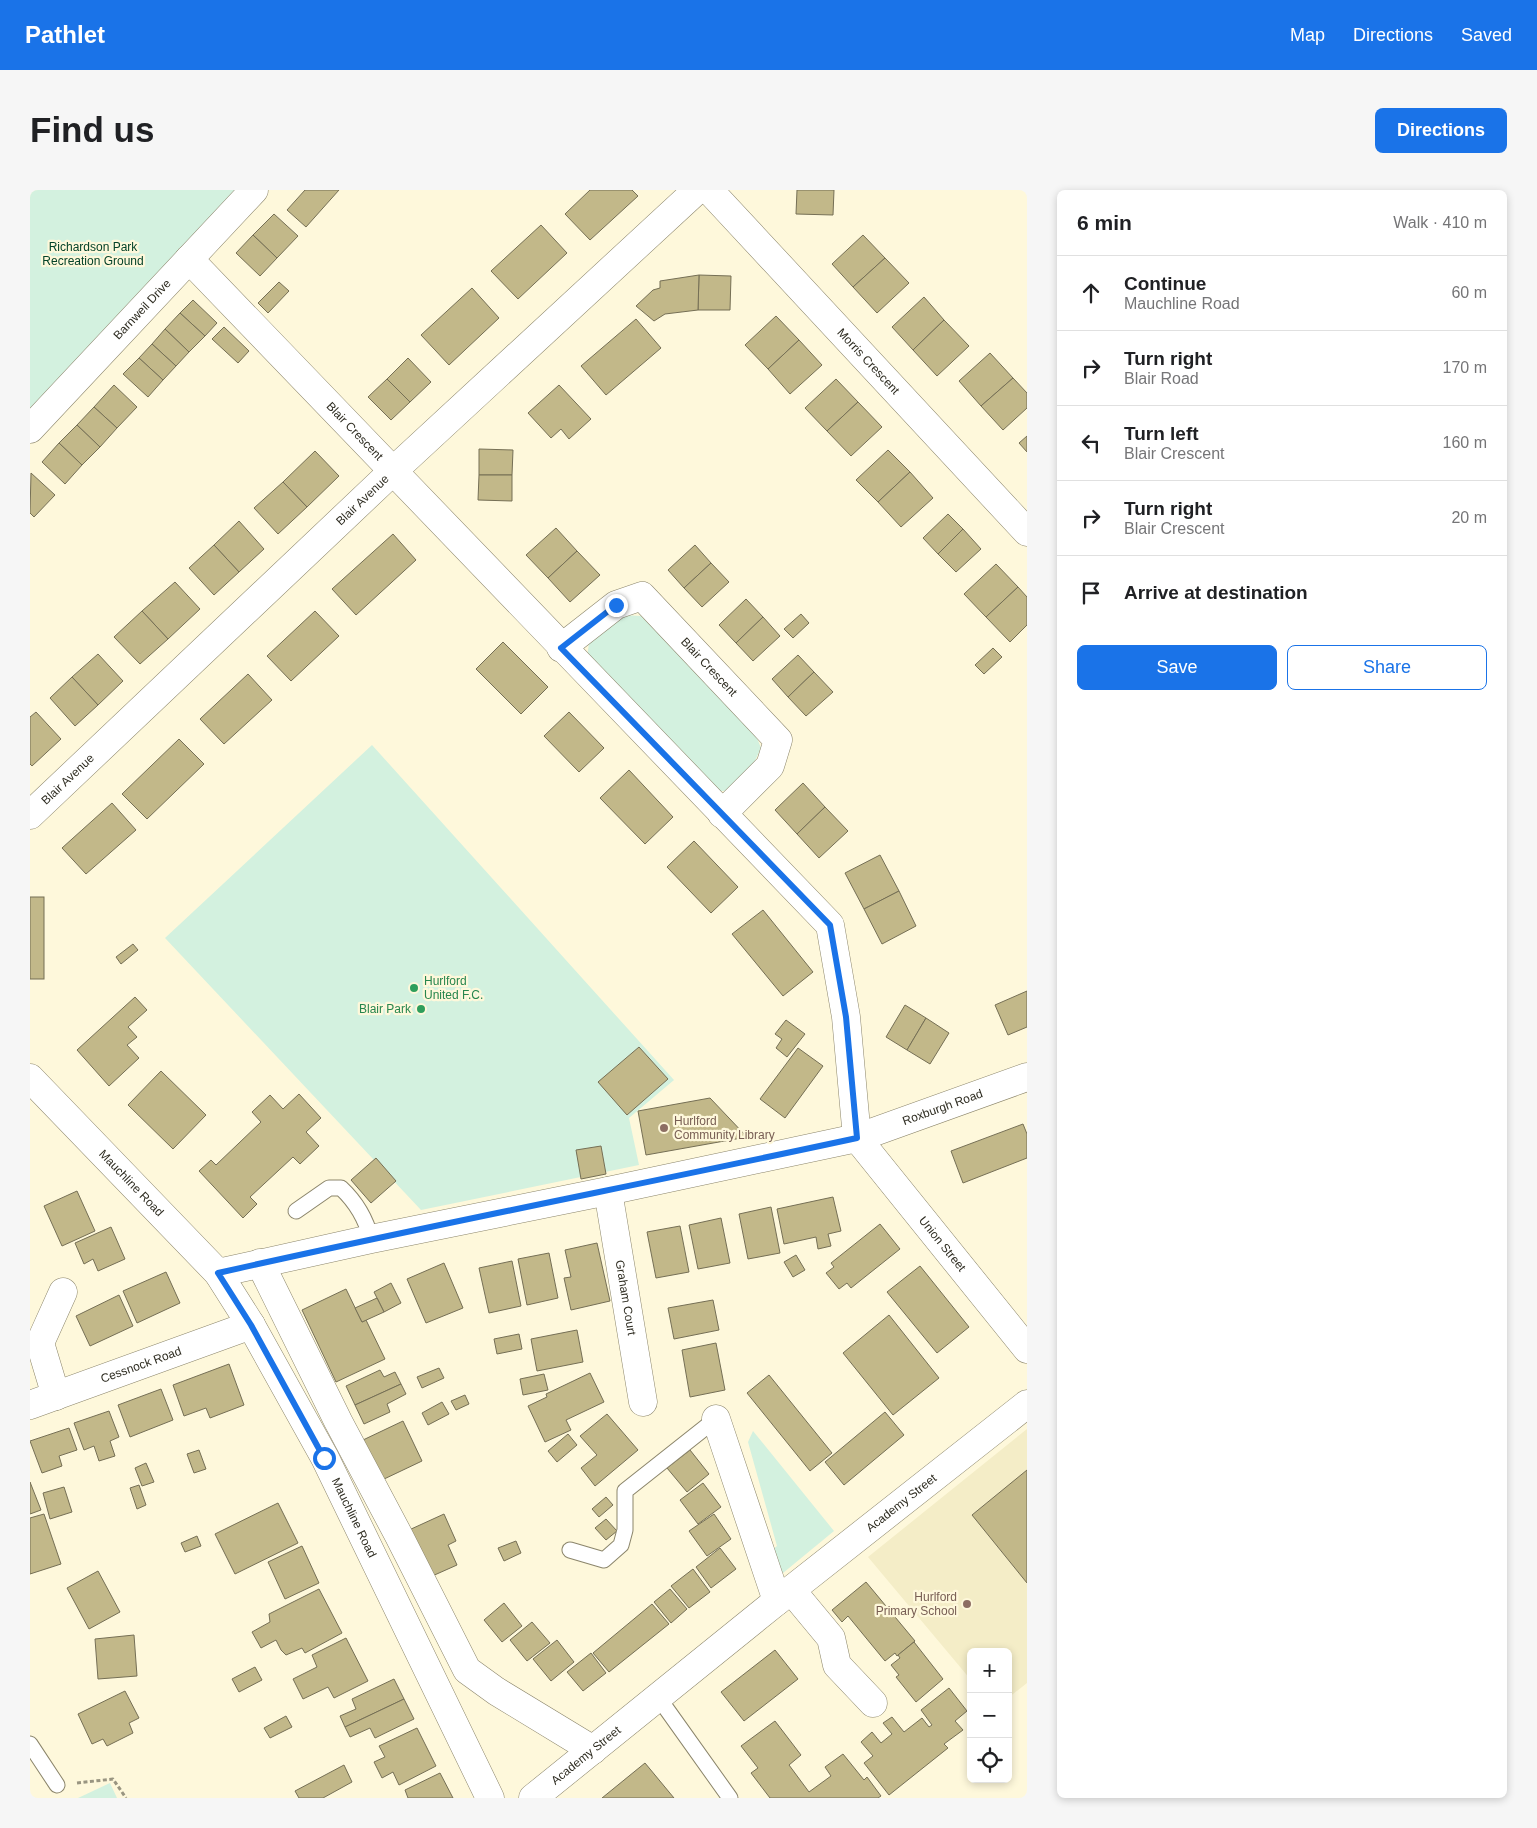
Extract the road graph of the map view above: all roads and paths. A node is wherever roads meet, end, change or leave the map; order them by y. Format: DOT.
graph roads {
  1 [pos="254,190"];
  2 [pos="697,190"];
  3 [pos="709,190"];
  4 [pos="189,259"];
  5 [pos="30,429"];
  6 [pos="393,471"];
  7 [pos="1027,532"];
  8 [pos="561,648"];
  9 [pos="722,814"];
  10 [pos="30,815"];
  11 [pos="1027,1077"];
  12 [pos="30,1078"];
  13 [pos="857,1138"];
  14 [pos="608,1191"];
  15 [pos="296,1211"];
  16 [pos="371,1239"];
  17 [pos="260,1263"];
  18 [pos="218,1273"];
  19 [pos="63,1292"];
  20 [pos="251,1325"];
  21 [pos="1027,1349"];
  22 [pos="56,1396"];
  23 [pos="643,1402"];
  24 [pos="1027,1404"];
  25 [pos="30,1405"];
  26 [pos="716,1419"];
  27 [pos="570,1550"];
  28 [pos="784,1596"];
  29 [pos="658,1697"];
  30 [pos="873,1703"];
  31 [pos="30,1744"];
  32 [pos="593,1750"];
  33 [pos="57,1785"];
  34 [pos="126,1798"];
  35 [pos="490,1798"];
  36 [pos="533,1798"];
  37 [pos="730,1798"];
  1 -- 4 [label="street, Barnweil Drive"];
  2 -- 6 [label="street, Blair Avenue"];
  3 -- 7 [label="street, Morris Crescent"];
  4 -- 5 [label="street, Barnweil Drive"];
  4 -- 6 [label="street, Blair Crescent"];
  6 -- 8 [label="street, Blair Crescent"];
  6 -- 10 [label="street, Blair Avenue"];
  8 -- 9 [label="street, Blair Crescent"];
  8 -- 9 [label="street, Blair Crescent"];
  9 -- 13 [label="street, Blair Crescent"];
  11 -- 13 [label="street, Roxburgh Road"];
  12 -- 18 [label="street, Mauchline Road"];
  13 -- 14 [label="street, Roxburgh Road"];
  13 -- 21 [label="street, Union Street"];
  14 -- 16 [label="street, Roxburgh Road"];
  14 -- 23 [label="street, Graham Court"];
  15 -- 16 [label="lane"];
  16 -- 17 [label="street, Roxburgh Road"];
  17 -- 18 [label="street, Roxburgh Road"];
  17 -- 32 [label="street"];
  18 -- 20 [label="street, Mauchline Road"];
  19 -- 22 [label="street"];
  20 -- 22 [label="street, Cessnock Road"];
  20 -- 35 [label="street, Mauchline Road"];
  22 -- 25 [label="street, Cessnock Road"];
  24 -- 28 [label="street, Academy Street"];
  26 -- 27 [label="lane"];
  26 -- 28 [label="street"];
  28 -- 29 [label="street, Academy Street"];
  28 -- 30 [label="street"];
  29 -- 32 [label="street, Academy Street"];
  29 -- 37 [label="lane"];
  31 -- 33 [label="lane"];
  32 -- 36 [label="street, Academy Street"];
  33 -- 34 [label="path"];
}
